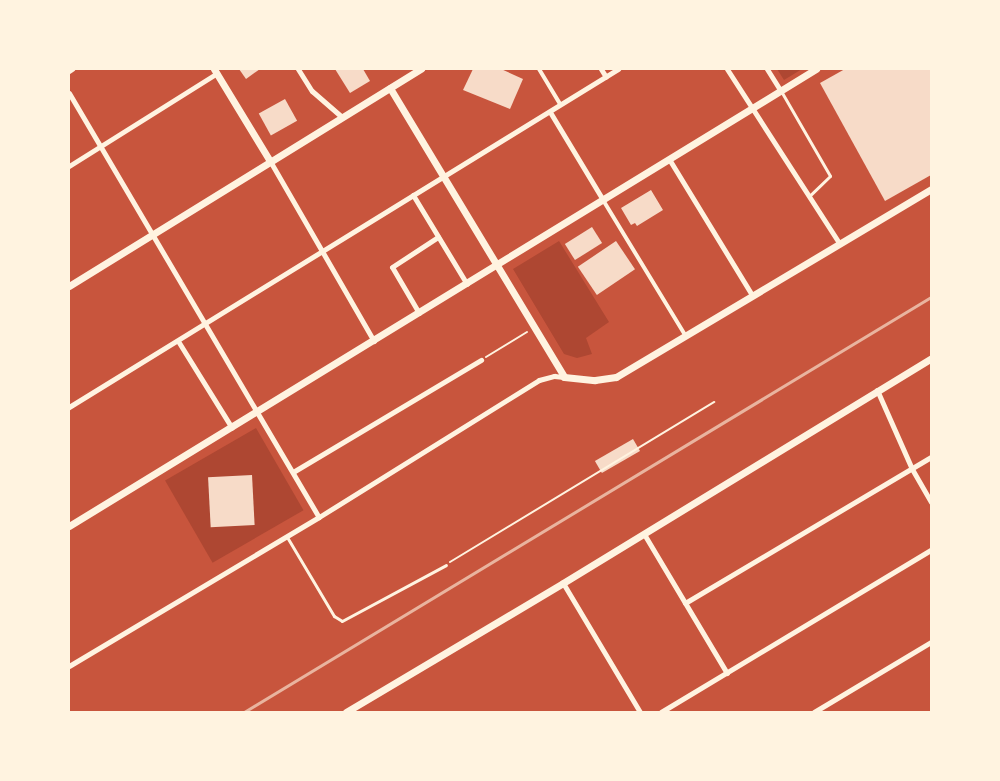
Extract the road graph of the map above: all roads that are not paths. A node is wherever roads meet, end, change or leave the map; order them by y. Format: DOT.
graph roads {
  1 [pos="298,69"];
  2 [pos="421,69"];
  3 [pos="538,69"];
  4 [pos="601,69"];
  5 [pos="618,69"];
  6 [pos="728,69"];
  7 [pos="767,69"];
  8 [pos="816,69"];
  9 [pos="215,71"];
  10 [pos="606,77"];
  11 [pos="390,88"];
  12 [pos="781,91"];
  13 [pos="69,93"];
  14 [pos="560,105"];
  15 [pos="752,108"];
  16 [pos="550,112"];
  17 [pos="342,117"];
  18 [pos="101,147"];
  19 [pos="669,159"];
  20 [pos="270,162"];
  21 [pos="69,166"];
  22 [pos="443,177"];
  23 [pos="931,189"];
  24 [pos="413,195"];
  25 [pos="809,196"];
  26 [pos="603,200"];
  27 [pos="153,234"];
  28 [pos="438,237"];
  29 [pos="839,243"];
  30 [pos="321,252"];
  31 [pos="497,265"];
  32 [pos="467,284"];
  33 [pos="69,286"];
  34 [pos="752,295"];
  35 [pos="419,313"];
  36 [pos="205,324"];
  37 [pos="685,335"];
  38 [pos="178,340"];
  39 [pos="374,341"];
  40 [pos="931,358"];
  41 [pos="481,360"];
  42 [pos="564,377"];
  43 [pos="877,390"];
  44 [pos="69,407"];
  45 [pos="257,412"];
  46 [pos="232,428"];
  47 [pos="931,457"];
  48 [pos="912,469"];
  49 [pos="293,472"];
  50 [pos="931,502"];
  51 [pos="319,517"];
  52 [pos="69,526"];
  53 [pos="644,534"];
  54 [pos="286,536"];
  55 [pos="931,550"];
  56 [pos="446,565"];
  57 [pos="563,584"];
  58 [pos="685,603"];
  59 [pos="931,642"];
  60 [pos="69,666"];
  61 [pos="726,673"];
  62 [pos="346,712"];
  63 [pos="640,712"];
  64 [pos="661,712"];
  65 [pos="814,712"];
  1 -- 17 [label="street"];
  2 -- 11 [label="street"];
  3 -- 14 [label="street"];
  4 -- 10 [label="street"];
  5 -- 10 [label="street"];
  6 -- 15 [label="street"];
  7 -- 12 [label="street"];
  8 -- 12 [label="street"];
  9 -- 18 [label="street"];
  9 -- 20 [label="street"];
  10 -- 14 [label="street"];
  11 -- 17 [label="street"];
  11 -- 22 [label="street"];
  12 -- 15 [label="street"];
  12 -- 25 [label="lane"];
  13 -- 18 [label="street"];
  14 -- 16 [label="street"];
  15 -- 19 [label="street"];
  15 -- 25 [label="street"];
  16 -- 22 [label="street"];
  16 -- 26 [label="street"];
  17 -- 20 [label="street"];
  18 -- 21 [label="street"];
  18 -- 27 [label="street"];
  19 -- 26 [label="street"];
  19 -- 34 [label="street"];
  20 -- 27 [label="street"];
  20 -- 30 [label="street"];
  22 -- 24 [label="street"];
  22 -- 31 [label="street"];
  23 -- 29 [label="street"];
  24 -- 28 [label="street"];
  24 -- 30 [label="street"];
  25 -- 29 [label="street"];
  26 -- 31 [label="street"];
  26 -- 37 [label="street"];
  27 -- 33 [label="street"];
  27 -- 36 [label="street"];
  28 -- 32 [label="street"];
  28 -- 35 [label="street"];
  29 -- 34 [label="street"];
  30 -- 36 [label="street"];
  30 -- 39 [label="street"];
  31 -- 32 [label="street"];
  31 -- 42 [label="street"];
  32 -- 35 [label="street"];
  34 -- 37 [label="street"];
  35 -- 39 [label="street"];
  36 -- 38 [label="street"];
  36 -- 45 [label="street"];
  37 -- 42 [label="street"];
  38 -- 44 [label="street"];
  38 -- 46 [label="street"];
  39 -- 45 [label="street"];
  40 -- 43 [label="street"];
  41 -- 49 [label="street"];
  42 -- 51 [label="street"];
  43 -- 48 [label="street"];
  43 -- 53 [label="street"];
  45 -- 46 [label="street"];
  45 -- 49 [label="street"];
  46 -- 52 [label="street"];
  47 -- 48 [label="street"];
  48 -- 50 [label="street"];
  48 -- 58 [label="street"];
  49 -- 51 [label="street"];
  51 -- 54 [label="street"];
  53 -- 57 [label="street"];
  53 -- 58 [label="street"];
  54 -- 56 [label="lane"];
  54 -- 60 [label="street"];
  55 -- 61 [label="street"];
  57 -- 62 [label="street"];
  57 -- 63 [label="street"];
  58 -- 61 [label="street"];
  59 -- 65 [label="street"];
  61 -- 64 [label="street"];
}
